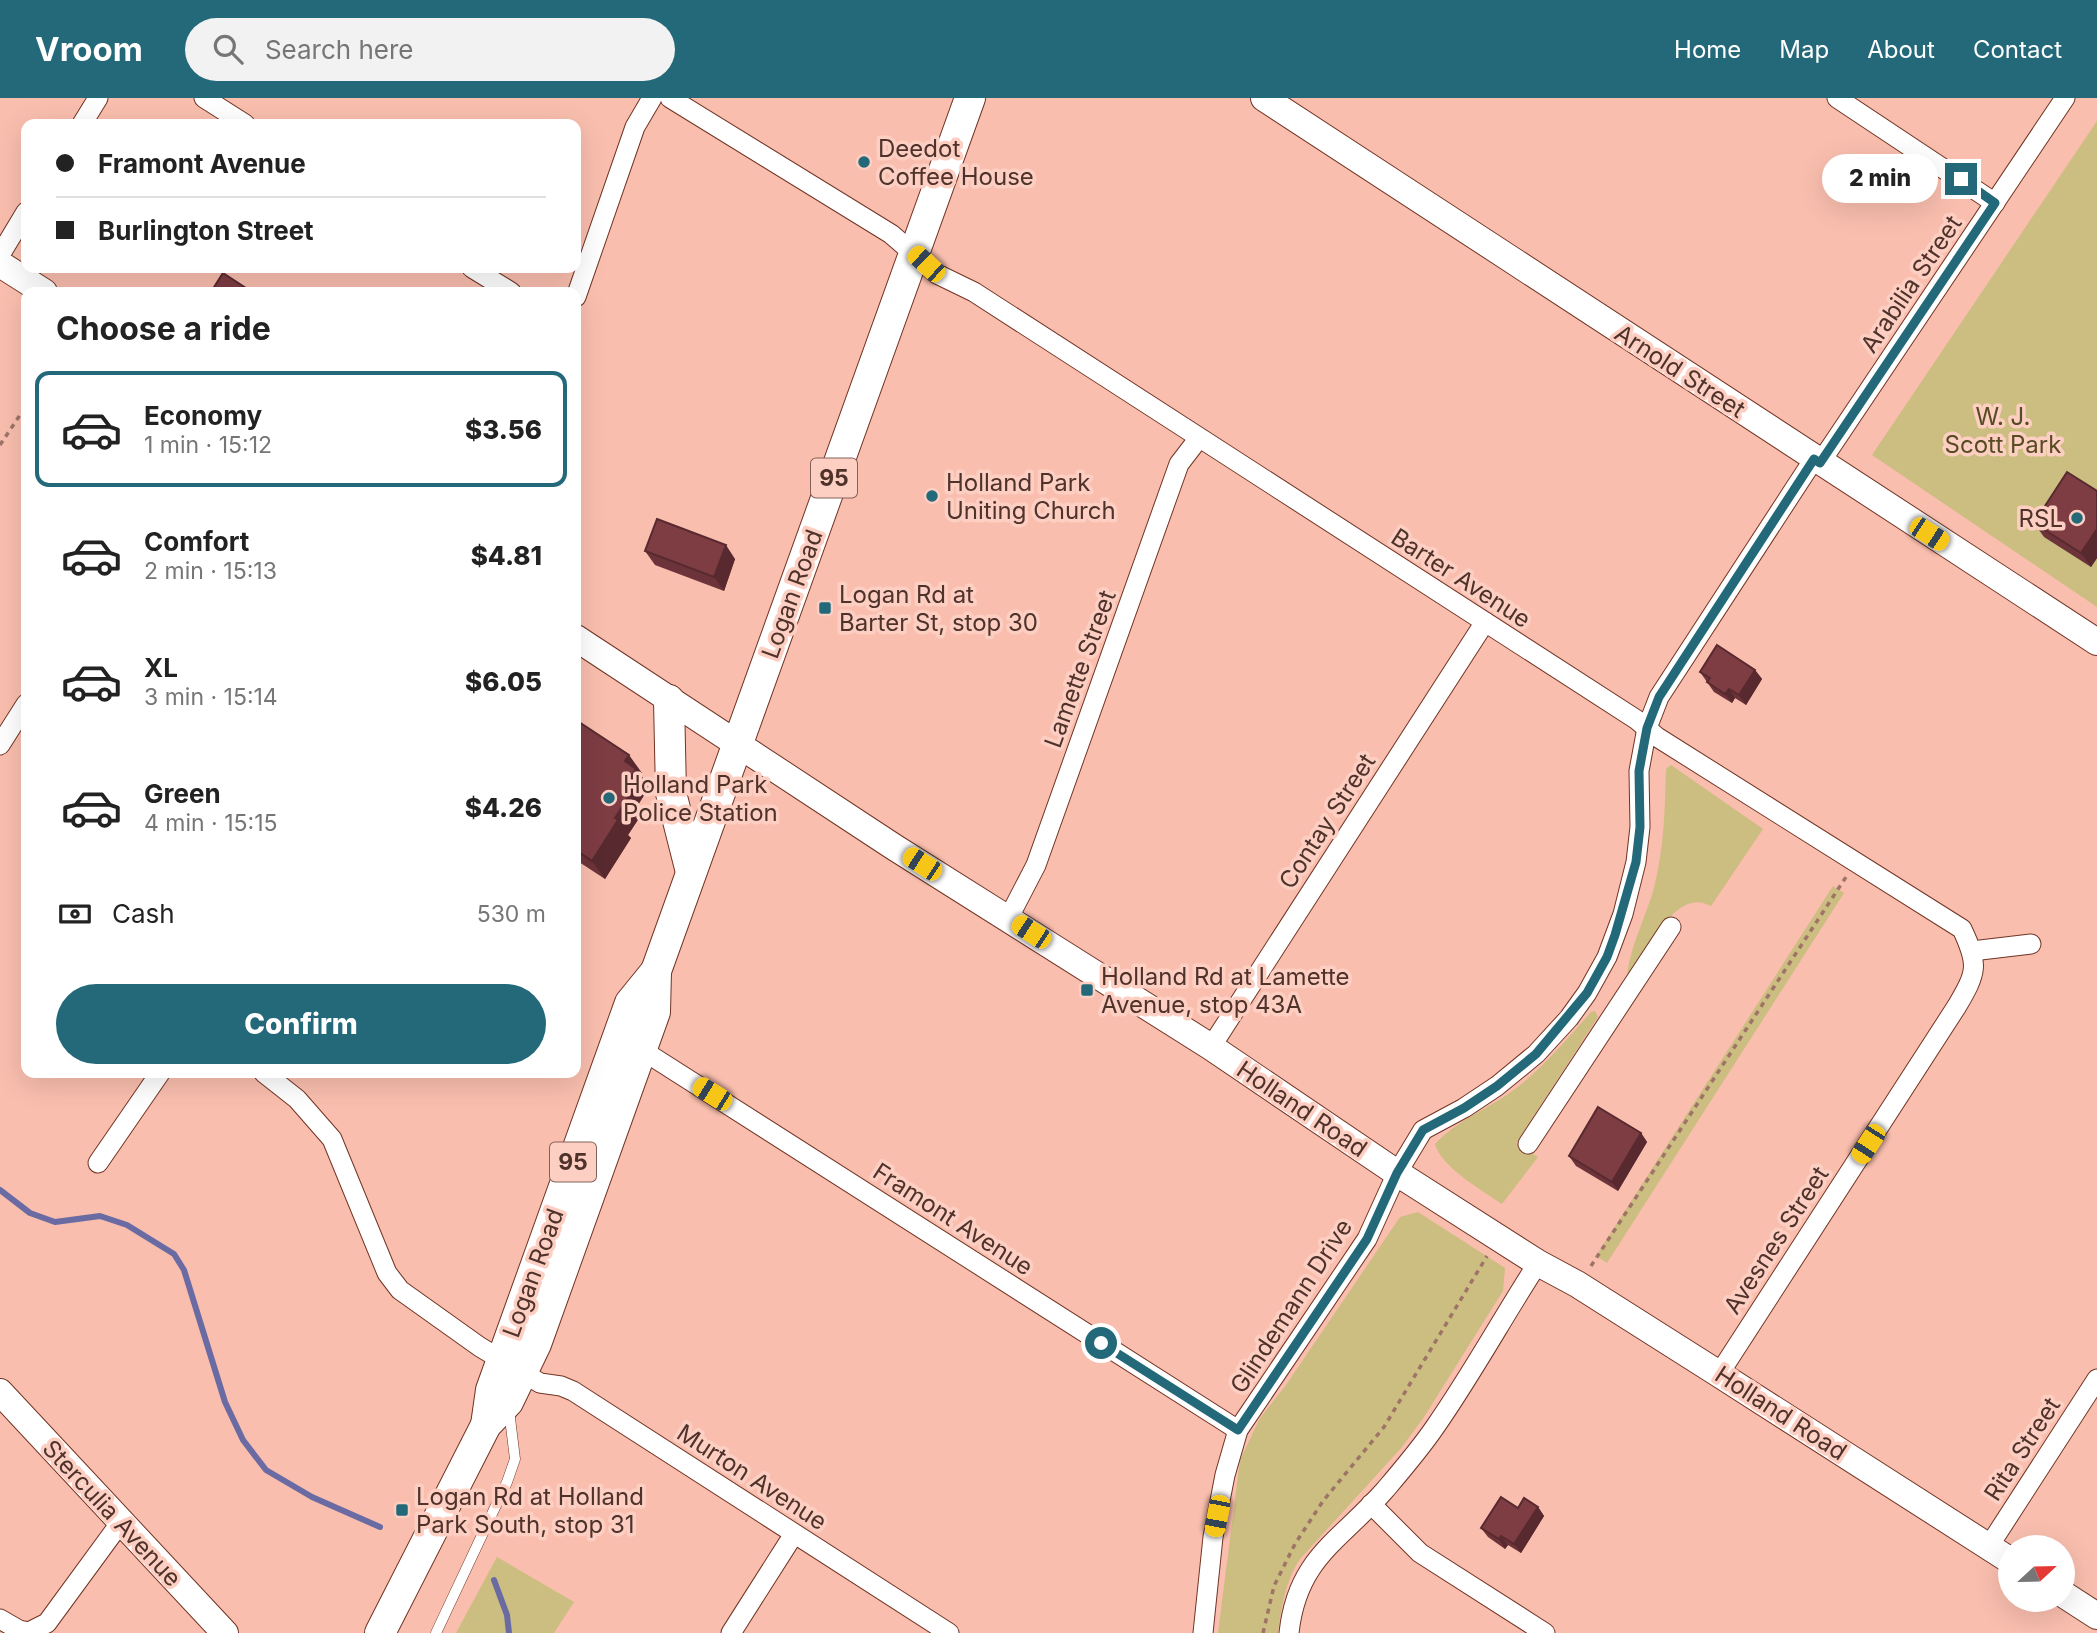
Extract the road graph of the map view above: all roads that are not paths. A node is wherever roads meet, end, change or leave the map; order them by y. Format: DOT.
graph roads {
  1 [pos="98,98"];
  2 [pos="204,98"];
  3 [pos="652,98"];
  4 [pos="670,98"];
  5 [pos="970,98"];
  6 [pos="1265,98"];
  7 [pos="1837,98"];
  8 [pos="2065,98"];
  9 [pos="85,119"];
  10 [pos="238,119"];
  11 [pos="1995,203"];
  12 [pos="21,220"];
  13 [pos="914,253"];
  14 [pos="0,255"];
  15 [pos="0,264"];
  16 [pos="480,273"];
  17 [pos="36,287"];
  18 [pos="503,287"];
  19 [pos="579,287"];
  20 [pos="1199,438"];
  21 [pos="1817,461"];
  22 [pos="1485,622"];
  23 [pos="581,641"];
  24 [pos="2097,642"];
  25 [pos="669,700"];
  26 [pos="21,712"];
  27 [pos="1647,728"];
  28 [pos="737,744"];
  29 [pos="0,745"];
  30 [pos="691,872"];
  31 [pos="1009,918"];
  32 [pos="1671,927"];
  33 [pos="2031,944"];
  34 [pos="1972,951"];
  35 [pos="656,971"];
  36 [pos="1591,986"];
  37 [pos="1620,1003"];
  38 [pos="1212,1047"];
  39 [pos="642,1050"];
  40 [pos="157,1078"];
  41 [pos="271,1078"];
  42 [pos="1528,1144"];
  43 [pos="98,1163"];
  44 [pos="1397,1173"];
  45 [pos="1538,1263"];
  46 [pos="513,1367"];
  47 [pos="1719,1374"];
  48 [pos="2097,1379"];
  49 [pos="0,1392"];
  50 [pos="508,1402"];
  51 [pos="486,1425"];
  52 [pos="1238,1430"];
  53 [pos="1371,1504"];
  54 [pos="121,1522"];
  55 [pos="794,1534"];
  56 [pos="1989,1546"];
  57 [pos="1998,1552"];
  58 [pos="2076,1602"];
  59 [pos="2097,1616"];
  60 [pos="0,1619"];
  61 [pos="225,1633"];
  62 [pos="380,1633"];
  63 [pos="436,1633"];
  64 [pos="731,1633"];
  65 [pos="949,1633"];
  66 [pos="1203,1633"];
  67 [pos="1289,1633"];
  68 [pos="1545,1633"];
  1 -- 9 [label="street"];
  2 -- 10 [label="street"];
  3 -- 19 [label="street"];
  4 -- 13 [label="street, Barter Avenue"];
  5 -- 13 [label="main road, Logan Road / 95"];
  6 -- 21 [label="main road, Arnold Street"];
  7 -- 11 [label="street"];
  8 -- 11 [label="street, Arabilia Street"];
  11 -- 21 [label="street, Arabilia Street"];
  12 -- 14 [label="street"];
  13 -- 20 [label="street, Barter Avenue"];
  13 -- 28 [label="main road, Logan Road / 95"];
  15 -- 17 [label="main road"];
  16 -- 18 [label="street"];
  20 -- 22 [label="street, Barter Avenue"];
  20 -- 31 [label="street, Lamette Street"];
  21 -- 24 [label="main road, Arnold Street"];
  21 -- 27 [label="street, Arabilia Street"];
  22 -- 27 [label="street, Barter Avenue"];
  22 -- 38 [label="street, Contay Street"];
  23 -- 25 [label="main road, Holland Road"];
  25 -- 28 [label="main road, Holland Road"];
  25 -- 30 [label="main road"];
  26 -- 29 [label="street"];
  27 -- 34 [label="street, Barter Avenue"];
  27 -- 36 [label="street, Arabilia Street"];
  28 -- 30 [label="main road, Logan Road / 95"];
  28 -- 31 [label="main road, Holland Road"];
  30 -- 35 [label="main road, Logan Road / 95"];
  31 -- 38 [label="main road, Holland Road"];
  32 -- 37 [label="street"];
  33 -- 34 [label="street"];
  34 -- 47 [label="street, Avesnes Street"];
  35 -- 39 [label="main road, Logan Road / 95"];
  35 -- 46 [label="main road, Logan Road / 95"];
  36 -- 37 [label="street"];
  36 -- 44 [label="street, Glindemann Drive"];
  37 -- 42 [label="street"];
  38 -- 44 [label="main road, Holland Road"];
  39 -- 46 [label="main road, Logan Road / 95"];
  39 -- 52 [label="street, Framont Avenue"];
  40 -- 43 [label="street"];
  41 -- 46 [label="street, Murton Avenue"];
  44 -- 45 [label="main road, Holland Road"];
  44 -- 52 [label="street, Glindemann Drive"];
  45 -- 47 [label="main road, Holland Road"];
  45 -- 53 [label="street"];
  46 -- 50 [label="main road, Logan Road / 95"];
  46 -- 51 [label="main road, Logan Road / 95"];
  46 -- 55 [label="street, Murton Avenue"];
  47 -- 56 [label="main road, Holland Road"];
  48 -- 56 [label="street, Rita Street"];
  49 -- 54 [label="main road, Sterculia Avenue"];
  50 -- 51 [label="main road, Logan Road / 95"];
  50 -- 63 [label="lane"];
  51 -- 62 [label="main road, Logan Road / 95"];
  52 -- 66 [label="street, Glindemann Drive"];
  53 -- 67 [label="street"];
  53 -- 68 [label="street"];
  54 -- 60 [label="street"];
  54 -- 61 [label="main road, Sterculia Avenue"];
  55 -- 64 [label="street"];
  55 -- 65 [label="street, Murton Avenue"];
  56 -- 57 [label="main road, Holland Road"];
  58 -- 59 [label="main road"];
}
